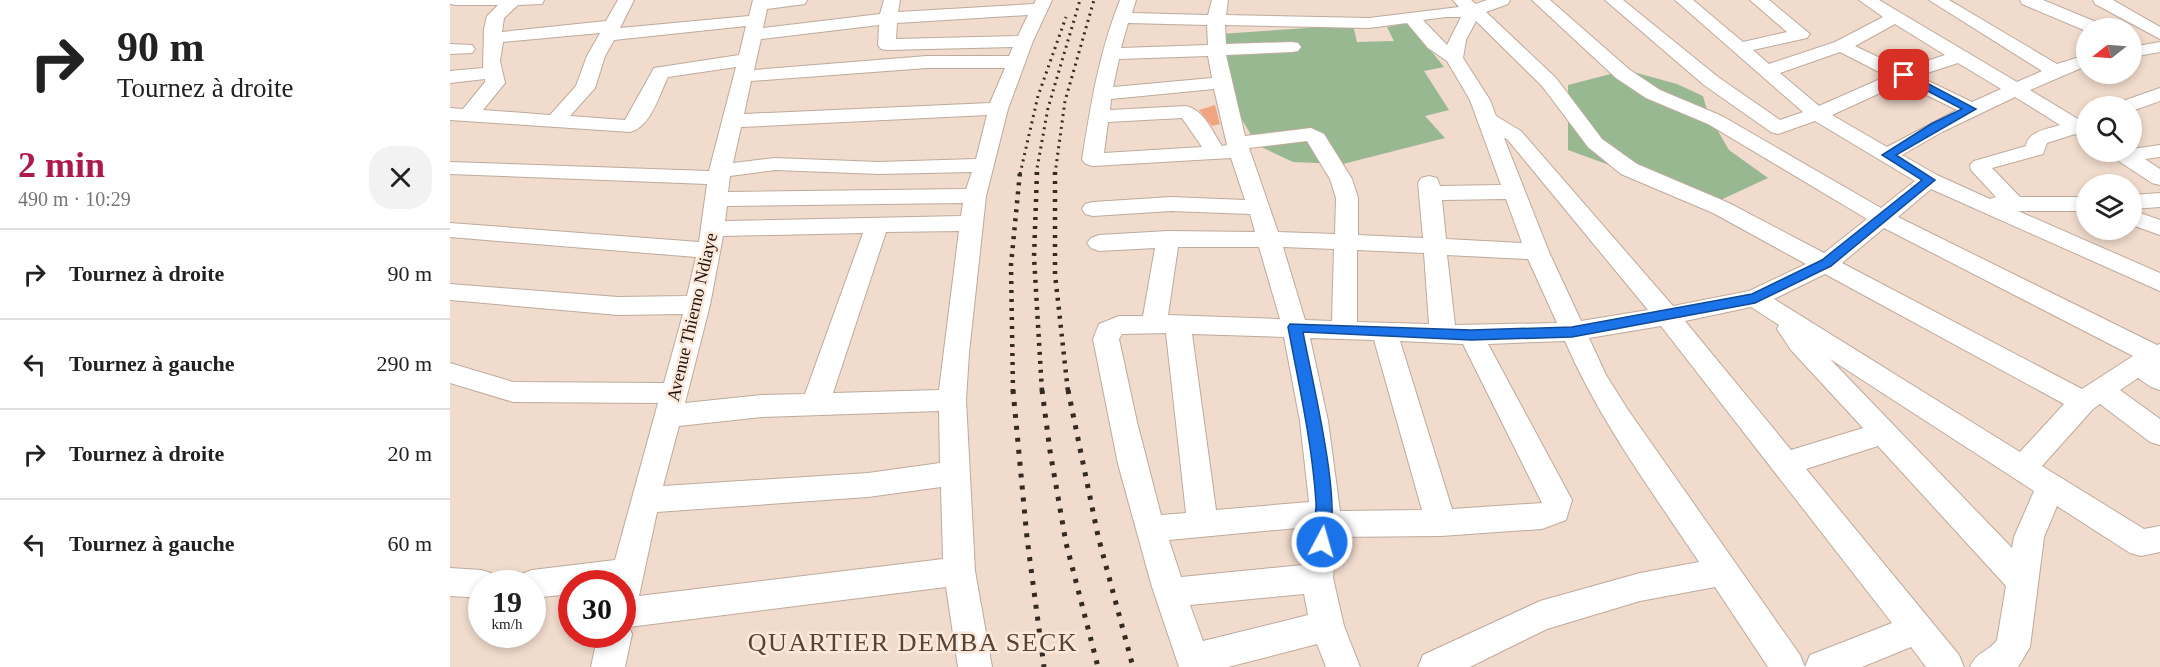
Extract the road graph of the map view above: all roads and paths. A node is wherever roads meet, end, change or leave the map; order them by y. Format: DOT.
graph roads {
  1 [pos="456,0"];
  2 [pos="514,0"];
  3 [pos="536,0"];
  4 [pos="626,0"];
  5 [pos="799,0"];
  6 [pos="1502,0"];
  7 [pos="1540,0"];
  8 [pos="1613,0"];
  9 [pos="1683,0"];
  10 [pos="1758,0"];
  11 [pos="1867,0"];
  12 [pos="1937,0"];
  13 [pos="2028,0"];
  14 [pos="2101,0"];
  15 [pos="1042,5"];
  16 [pos="1467,6"];
  17 [pos="890,9"];
  18 [pos="1124,9"];
  19 [pos="1218,9"];
  20 [pos="450,15"];
  21 [pos="758,15"];
  22 [pos="496,16"];
  23 [pos="1412,18"];
  24 [pos="1894,18"];
  25 [pos="2076,20"];
  26 [pos="2150,29"];
  27 [pos="610,30"];
  28 [pos="1801,34"];
  29 [pos="494,38"];
  30 [pos="1292,47"];
  31 [pos="2160,47"];
  32 [pos="1740,48"];
  33 [pos="1837,48"];
  34 [pos="2142,50"];
  35 [pos="1020,51"];
  36 [pos="1216,52"];
  37 [pos="1109,54"];
  38 [pos="1961,56"];
  39 [pos="1454,58"];
  40 [pos="2076,63"];
  41 [pos="744,68"];
  42 [pos="2054,70"];
  43 [pos="1767,71"];
  44 [pos="495,73"];
  45 [pos="1904,75"];
  46 [pos="450,78"];
  47 [pos="1222,83"];
  48 [pos="2016,90"];
  49 [pos="1101,94"];
  50 [pos="2160,94"];
  51 [pos="2142,101"];
  52 [pos="998,109"];
  53 [pos="1971,109"];
  54 [pos="459,114"];
  55 [pos="1816,114"];
  56 [pos="1099,116"];
  57 [pos="1487,119"];
  58 [pos="555,121"];
  59 [pos="732,121"];
  60 [pos="2076,124"];
  61 [pos="1778,128"];
  62 [pos="2076,130"];
  63 [pos="1749,139"];
  64 [pos="1231,149"];
  65 [pos="2160,151"];
  66 [pos="2142,152"];
  67 [pos="1888,155"];
  68 [pos="2134,162"];
  69 [pos="985,165"];
  70 [pos="450,168"];
  71 [pos="2160,178"];
  72 [pos="1929,180"];
  73 [pos="719,183"];
  74 [pos="1514,192"];
  75 [pos="975,196"];
  76 [pos="2160,200"];
  77 [pos="2142,201"];
  78 [pos="1980,204"];
  79 [pos="2014,204"];
  80 [pos="2076,204"];
  81 [pos="1259,207"];
  82 [pos="1093,209"];
  83 [pos="1882,218"];
  84 [pos="2142,221"];
  85 [pos="971,223"];
  86 [pos="877,225"];
  87 [pos="2160,228"];
  88 [pos="450,230"];
  89 [pos="1168,238"];
  90 [pos="1269,239"];
  91 [pos="711,240"];
  92 [pos="1347,242"];
  93 [pos="1099,243"];
  94 [pos="1436,247"];
  95 [pos="1537,252"];
  96 [pos="1827,263"];
  97 [pos="2160,283"];
  98 [pos="450,292"];
  99 [pos="1755,298"];
  100 [pos="698,305"];
  101 [pos="1667,316"];
  102 [pos="1782,316"];
  103 [pos="1166,324"];
  104 [pos="1295,327"];
  105 [pos="1344,329"];
  106 [pos="1384,332"];
  107 [pos="1572,332"];
  108 [pos="1443,334"];
  109 [pos="1471,335"];
  110 [pos="2153,364"];
  111 [pos="450,373"];
  112 [pos="2092,396"];
  113 [pos="952,400"];
  114 [pos="1917,401"];
  115 [pos="671,405"];
  116 [pos="815,405"];
  117 [pos="1881,430"];
  118 [pos="2160,434"];
  119 [pos="1783,464"];
  120 [pos="2023,467"];
  121 [pos="955,473"];
  122 [pos="2050,487"];
  123 [pos="645,500"];
  124 [pos="1324,519"];
  125 [pos="1441,523"];
  126 [pos="1203,525"];
  127 [pos="1151,529"];
  128 [pos="2160,539"];
  129 [pos="629,570"];
  130 [pos="959,570"];
  131 [pos="1722,572"];
  132 [pos="1317,578"];
  133 [pos="2022,581"];
  134 [pos="450,582"];
  135 [pos="468,583"];
  136 [pos="1171,592"];
  137 [pos="636,611"];
  138 [pos="1327,626"];
  139 [pos="1917,629"];
  140 [pos="612,648"];
  141 [pos="1195,663"];
  142 [pos="608,667"];
  143 [pos="975,667"];
  144 [pos="1343,667"];
  145 [pos="1436,667"];
  146 [pos="1788,667"];
  147 [pos="1822,667"];
  148 [pos="1947,667"];
  149 [pos="1988,667"];
  1 -- 2 [label="street"];
  2 -- 3 [label="street"];
  2 -- 22 [label="street"];
  4 -- 27 [label="street"];
  5 -- 21 [label="street"];
  6 -- 16 [label="street"];
  7 -- 63 [label="street"];
  8 -- 61 [label="street"];
  9 -- 32 [label="street"];
  10 -- 28 [label="street"];
  11 -- 24 [label="street"];
  12 -- 42 [label="street"];
  13 -- 25 [label="street"];
  14 -- 26 [label="street"];
  15 -- 17 [label="street"];
  15 -- 35 [label="street"];
  16 -- 23 [label="street"];
  16 -- 39 [label="street"];
  16 -- 96 [label="street"];
  17 -- 21 [label="street"];
  17 -- 35 [label="street"];
  18 -- 19 [label="street"];
  18 -- 37 [label="street"];
  19 -- 23 [label="street"];
  19 -- 36 [label="street"];
  20 -- 22 [label="street"];
  21 -- 27 [label="street"];
  21 -- 41 [label="street, Avenue Thierno Ndiaye"];
  22 -- 29 [label="street"];
  23 -- 39 [label="street"];
  24 -- 33 [label="street"];
  24 -- 38 [label="street"];
  27 -- 29 [label="street"];
  27 -- 58 [label="street"];
  28 -- 32 [label="street"];
  28 -- 33 [label="street"];
  29 -- 44 [label="street"];
  30 -- 36 [label="street"];
  31 -- 34 [label="street"];
  32 -- 43 [label="street"];
  33 -- 43 [label="street"];
  33 -- 45 [label="street"];
  35 -- 41 [label="street"];
  35 -- 52 [label="street"];
  36 -- 37 [label="street"];
  36 -- 47 [label="street"];
  37 -- 49 [label="street"];
  38 -- 45 [label="street"];
  38 -- 48 [label="street"];
  39 -- 57 [label="street"];
  40 -- 42 [label="street"];
  41 -- 58 [label="street"];
  41 -- 59 [label="street, Avenue Thierno Ndiaye"];
  42 -- 48 [label="street"];
  43 -- 55 [label="street"];
  44 -- 46 [label="street"];
  44 -- 54 [label="street"];
  45 -- 53 [label="street"];
  45 -- 55 [label="street"];
  47 -- 49 [label="street"];
  47 -- 64 [label="street"];
  48 -- 53 [label="street"];
  48 -- 60 [label="street"];
  49 -- 56 [label="street"];
  50 -- 51 [label="street"];
  52 -- 59 [label="street"];
  52 -- 69 [label="street"];
  53 -- 67 [label="street"];
  54 -- 58 [label="street"];
  55 -- 61 [label="street"];
  55 -- 67 [label="street"];
  56 -- 64 [label="street"];
  56 -- 64 [label="street"];
  57 -- 74 [label="street"];
  57 -- 101 [label="street"];
  59 -- 73 [label="street, Avenue Thierno Ndiaye"];
  61 -- 63 [label="street"];
  62 -- 79 [label="street"];
  63 -- 83 [label="street"];
  64 -- 81 [label="street"];
  64 -- 92 [label="street"];
  65 -- 66 [label="street"];
  67 -- 72 [label="street"];
  68 -- 71 [label="street"];
  69 -- 73 [label="street"];
  69 -- 75 [label="street"];
  70 -- 73 [label="street"];
  72 -- 78 [label="street"];
  72 -- 83 [label="street"];
  73 -- 75 [label="street"];
  73 -- 91 [label="street, Avenue Thierno Ndiaye"];
  74 -- 94 [label="street"];
  74 -- 95 [label="street"];
  75 -- 85 [label="street"];
  76 -- 77 [label="street"];
  78 -- 79 [label="street"];
  78 -- 97 [label="street"];
  79 -- 80 [label="street"];
  81 -- 82 [label="street"];
  81 -- 90 [label="street"];
  83 -- 96 [label="street"];
  83 -- 110 [label="street"];
  84 -- 87 [label="street"];
  85 -- 86 [label="street"];
  85 -- 113 [label="street"];
  86 -- 91 [label="street"];
  86 -- 116 [label="street"];
  88 -- 91 [label="street"];
  89 -- 90 [label="street"];
  89 -- 93 [label="street"];
  89 -- 103 [label="street"];
  90 -- 92 [label="street"];
  90 -- 104 [label="street"];
  91 -- 100 [label="street, Avenue Thierno Ndiaye"];
  92 -- 94 [label="street"];
  92 -- 105 [label="street"];
  94 -- 95 [label="street"];
  94 -- 108 [label="street"];
  95 -- 107 [label="street"];
  96 -- 99 [label="street"];
  96 -- 112 [label="street"];
  98 -- 100 [label="street"];
  99 -- 101 [label="street"];
  99 -- 102 [label="street"];
  100 -- 115 [label="street, Avenue Thierno Ndiaye"];
  101 -- 107 [label="street"];
  101 -- 119 [label="street"];
  102 -- 114 [label="street"];
  102 -- 117 [label="street"];
  103 -- 104 [label="street"];
  103 -- 126 [label="street"];
  103 -- 127 [label="street"];
  104 -- 105 [label="street"];
  104 -- 124 [label="street"];
  105 -- 106 [label="street"];
  106 -- 108 [label="street"];
  106 -- 125 [label="street"];
  107 -- 109 [label="street"];
  107 -- 131 [label="street"];
  108 -- 109 [label="street"];
  109 -- 125 [label="street"];
  110 -- 112 [label="street"];
  111 -- 115 [label="street"];
  112 -- 118 [label="street"];
  112 -- 120 [label="street"];
  113 -- 116 [label="street"];
  113 -- 121 [label="street"];
  114 -- 117 [label="street"];
  114 -- 120 [label="street"];
  115 -- 116 [label="street"];
  115 -- 123 [label="street, Avenue Thierno Ndiaye"];
  117 -- 119 [label="street"];
  117 -- 133 [label="street"];
  119 -- 139 [label="street"];
  120 -- 122 [label="street"];
  121 -- 123 [label="street"];
  121 -- 130 [label="street"];
  122 -- 128 [label="street"];
  122 -- 133 [label="street"];
  123 -- 129 [label="street, Avenue Thierno Ndiaye"];
  124 -- 125 [label="street"];
  124 -- 126 [label="street"];
  124 -- 132 [label="street"];
  126 -- 127 [label="street"];
  127 -- 136 [label="street"];
  130 -- 137 [label="street"];
  130 -- 143 [label="street"];
  131 -- 145 [label="street"];
  131 -- 146 [label="street"];
  132 -- 136 [label="street"];
  132 -- 138 [label="street"];
  133 -- 149 [label="street"];
  134 -- 135 [label="street"];
  136 -- 141 [label="street"];
  138 -- 141 [label="street"];
  138 -- 144 [label="street"];
  139 -- 147 [label="street"];
  139 -- 148 [label="street"];
  140 -- 142 [label="street"];
}
